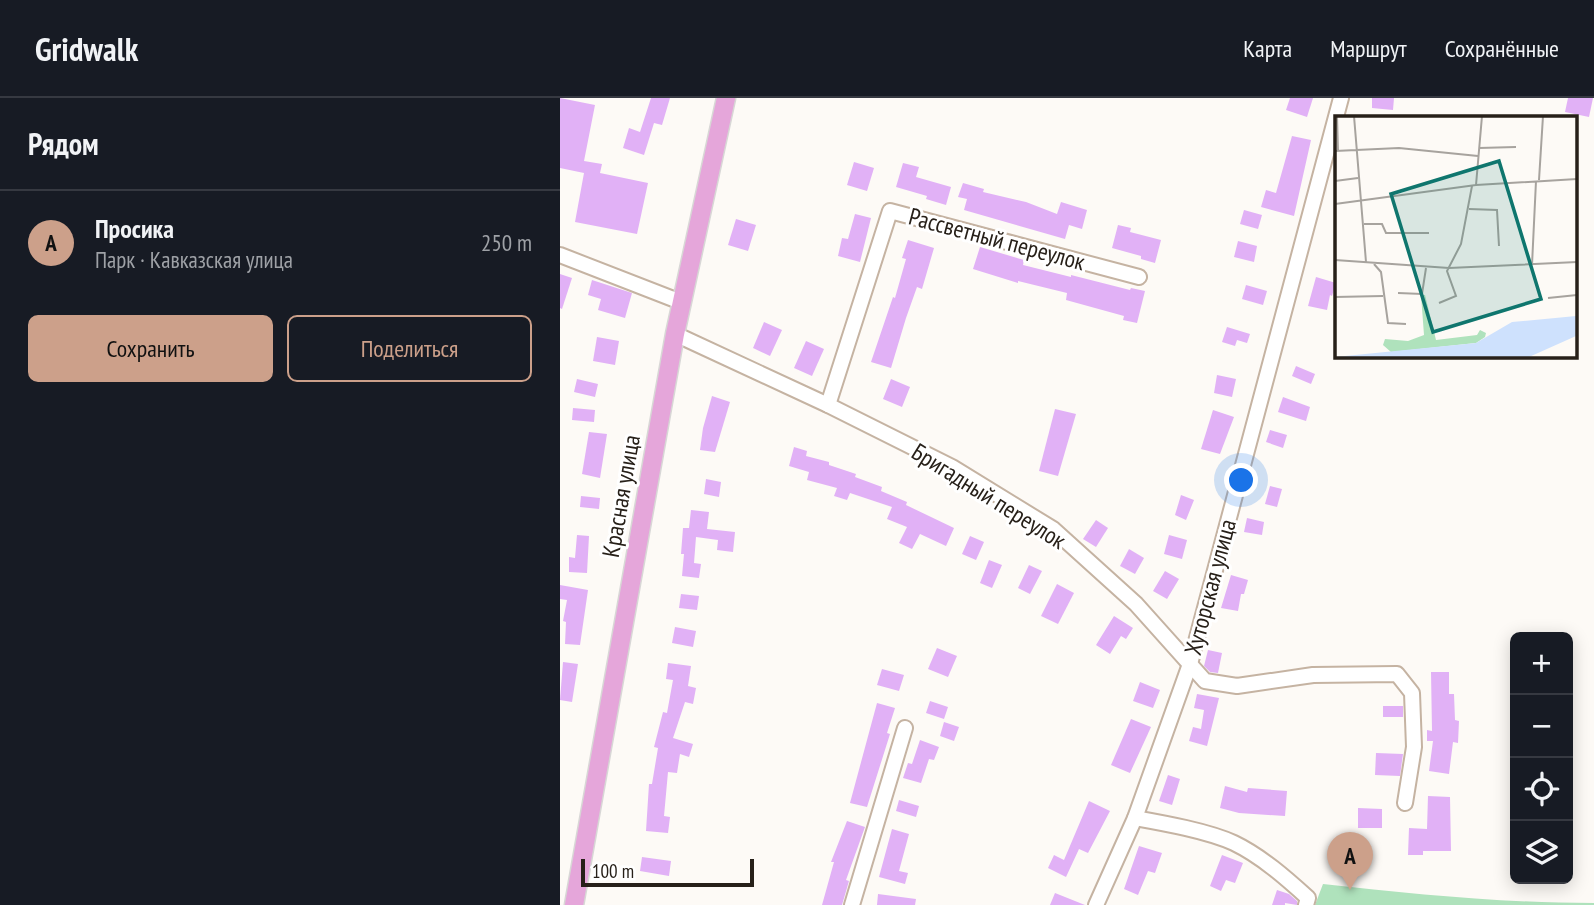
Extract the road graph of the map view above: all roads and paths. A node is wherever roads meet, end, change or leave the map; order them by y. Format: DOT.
graph roads {
  1 [pos="726,98"];
  2 [pos="1341,98"];
  3 [pos="1336,116"];
  4 [pos="1335,120"];
  5 [pos="560,255"];
  6 [pos="1139,276"];
  7 [pos="681,302"];
  8 [pos="675,334"];
  9 [pos="828,405"];
  10 [pos="1189,664"];
  11 [pos="905,728"];
  12 [pos="1405,803"];
  13 [pos="1135,818"];
  14 [pos="574,905"];
  15 [pos="852,905"];
  16 [pos="1096,905"];
  17 [pos="1306,905"];
  1 -- 7 [label="main road, Красная улица"];
  2 -- 3 [label="street, Хуторская улица"];
  4 -- 10 [label="street, Хуторская улица"];
  5 -- 7 [label="street"];
  6 -- 9 [label="street, Рассветный переулок"];
  7 -- 8 [label="main road, Красная улица"];
  8 -- 9 [label="street, Бригадный переулок"];
  8 -- 14 [label="main road, Красная улица"];
  9 -- 10 [label="street, Бригадный переулок"];
  10 -- 12 [label="street, Бригадный переулок"];
  10 -- 13 [label="street, Хуторская улица"];
  11 -- 15 [label="street"];
  13 -- 16 [label="street, Хуторская улица"];
  13 -- 17 [label="street"];
}
